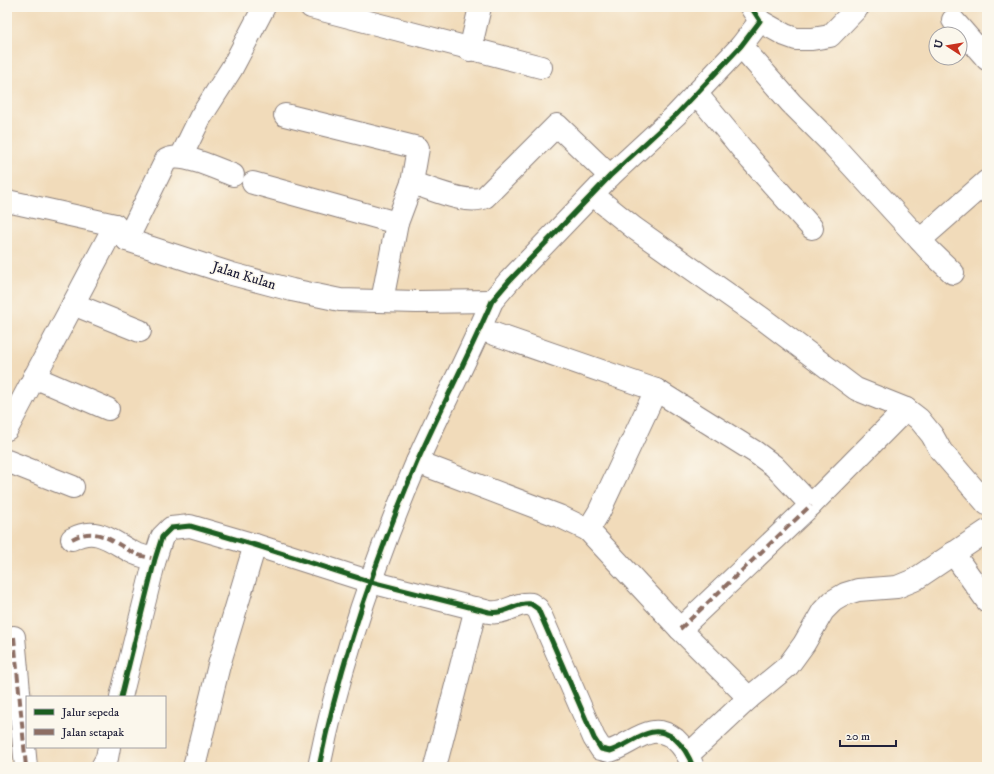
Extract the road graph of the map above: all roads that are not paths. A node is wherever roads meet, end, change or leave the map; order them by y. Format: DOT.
graph roads {
  1 [pos="264,7"];
  2 [pos="311,7"];
  3 [pos="480,7"];
  4 [pos="858,7"];
  5 [pos="756,14"];
  6 [pos="953,20"];
  7 [pos="741,46"];
  8 [pos="470,50"];
  9 [pos="987,58"];
  10 [pos="541,67"];
  11 [pos="696,93"];
  12 [pos="285,115"];
  13 [pos="181,157"];
  14 [pos="233,175"];
  15 [pos="610,176"];
  16 [pos="987,181"];
  17 [pos="253,183"];
  18 [pos="412,183"];
  19 [pos="593,195"];
  20 [pos="7,201"];
  21 [pos="397,223"];
  22 [pos="812,228"];
  23 [pos="121,232"];
  24 [pos="920,240"];
  25 [pos="954,273"];
  26 [pos="382,301"];
  27 [pos="492,301"];
  28 [pos="73,304"];
  29 [pos="480,329"];
  30 [pos="140,331"];
  31 [pos="34,377"];
  32 [pos="656,390"];
  33 [pos="108,409"];
  34 [pos="906,409"];
  35 [pos="7,429"];
  36 [pos="7,461"];
  37 [pos="417,462"];
  38 [pos="73,487"];
  39 [pos="987,504"];
  40 [pos="811,505"];
  41 [pos="588,530"];
  42 [pos="987,531"];
  43 [pos="72,539"];
  44 [pos="255,545"];
  45 [pos="953,553"];
  46 [pos="155,559"];
  47 [pos="371,582"];
  48 [pos="987,601"];
  49 [pos="476,608"];
  50 [pos="680,629"];
  51 [pos="14,637"];
  52 [pos="121,696"];
  53 [pos="749,698"];
  54 [pos="109,748"];
  55 [pos="691,761"];
  56 [pos="26,767"];
  57 [pos="102,767"];
  58 [pos="194,767"];
  59 [pos="319,767"];
  60 [pos="435,767"];
  1 -- 13 [label="street"];
  2 -- 8 [label="street"];
  3 -- 8 [label="street"];
  4 -- 5 [label="street"];
  5 -- 7 [label="street"];
  6 -- 9 [label="street"];
  7 -- 11 [label="street"];
  7 -- 24 [label="street"];
  8 -- 10 [label="street"];
  11 -- 15 [label="street"];
  11 -- 22 [label="street"];
  12 -- 18 [label="street"];
  13 -- 14 [label="street"];
  13 -- 23 [label="street"];
  15 -- 18 [label="street"];
  15 -- 19 [label="street"];
  16 -- 24 [label="street"];
  17 -- 21 [label="street"];
  18 -- 21 [label="street"];
  19 -- 27 [label="street"];
  19 -- 34 [label="street"];
  20 -- 23 [label="street, Jalan Kulan"];
  21 -- 26 [label="street"];
  23 -- 26 [label="street, Jalan Kulan"];
  23 -- 28 [label="street"];
  24 -- 25 [label="street"];
  26 -- 27 [label="street, Jalan Kulan"];
  27 -- 29 [label="street"];
  28 -- 30 [label="street"];
  28 -- 31 [label="street"];
  29 -- 32 [label="street"];
  29 -- 37 [label="street"];
  31 -- 33 [label="street"];
  31 -- 35 [label="street"];
  32 -- 40 [label="street"];
  32 -- 41 [label="street"];
  34 -- 39 [label="street"];
  34 -- 40 [label="street"];
  36 -- 38 [label="street"];
  37 -- 41 [label="street"];
  37 -- 47 [label="street"];
  40 -- 50 [label="street"];
  41 -- 50 [label="street"];
  42 -- 45 [label="street"];
  43 -- 46 [label="street"];
  44 -- 46 [label="street"];
  44 -- 47 [label="street"];
  44 -- 58 [label="street"];
  45 -- 48 [label="street"];
  45 -- 53 [label="street"];
  46 -- 52 [label="street"];
  47 -- 49 [label="street"];
  47 -- 59 [label="street"];
  49 -- 55 [label="street"];
  49 -- 60 [label="street"];
  50 -- 53 [label="street"];
  51 -- 56 [label="street"];
  53 -- 55 [label="street"];
  54 -- 57 [label="street"];
}
